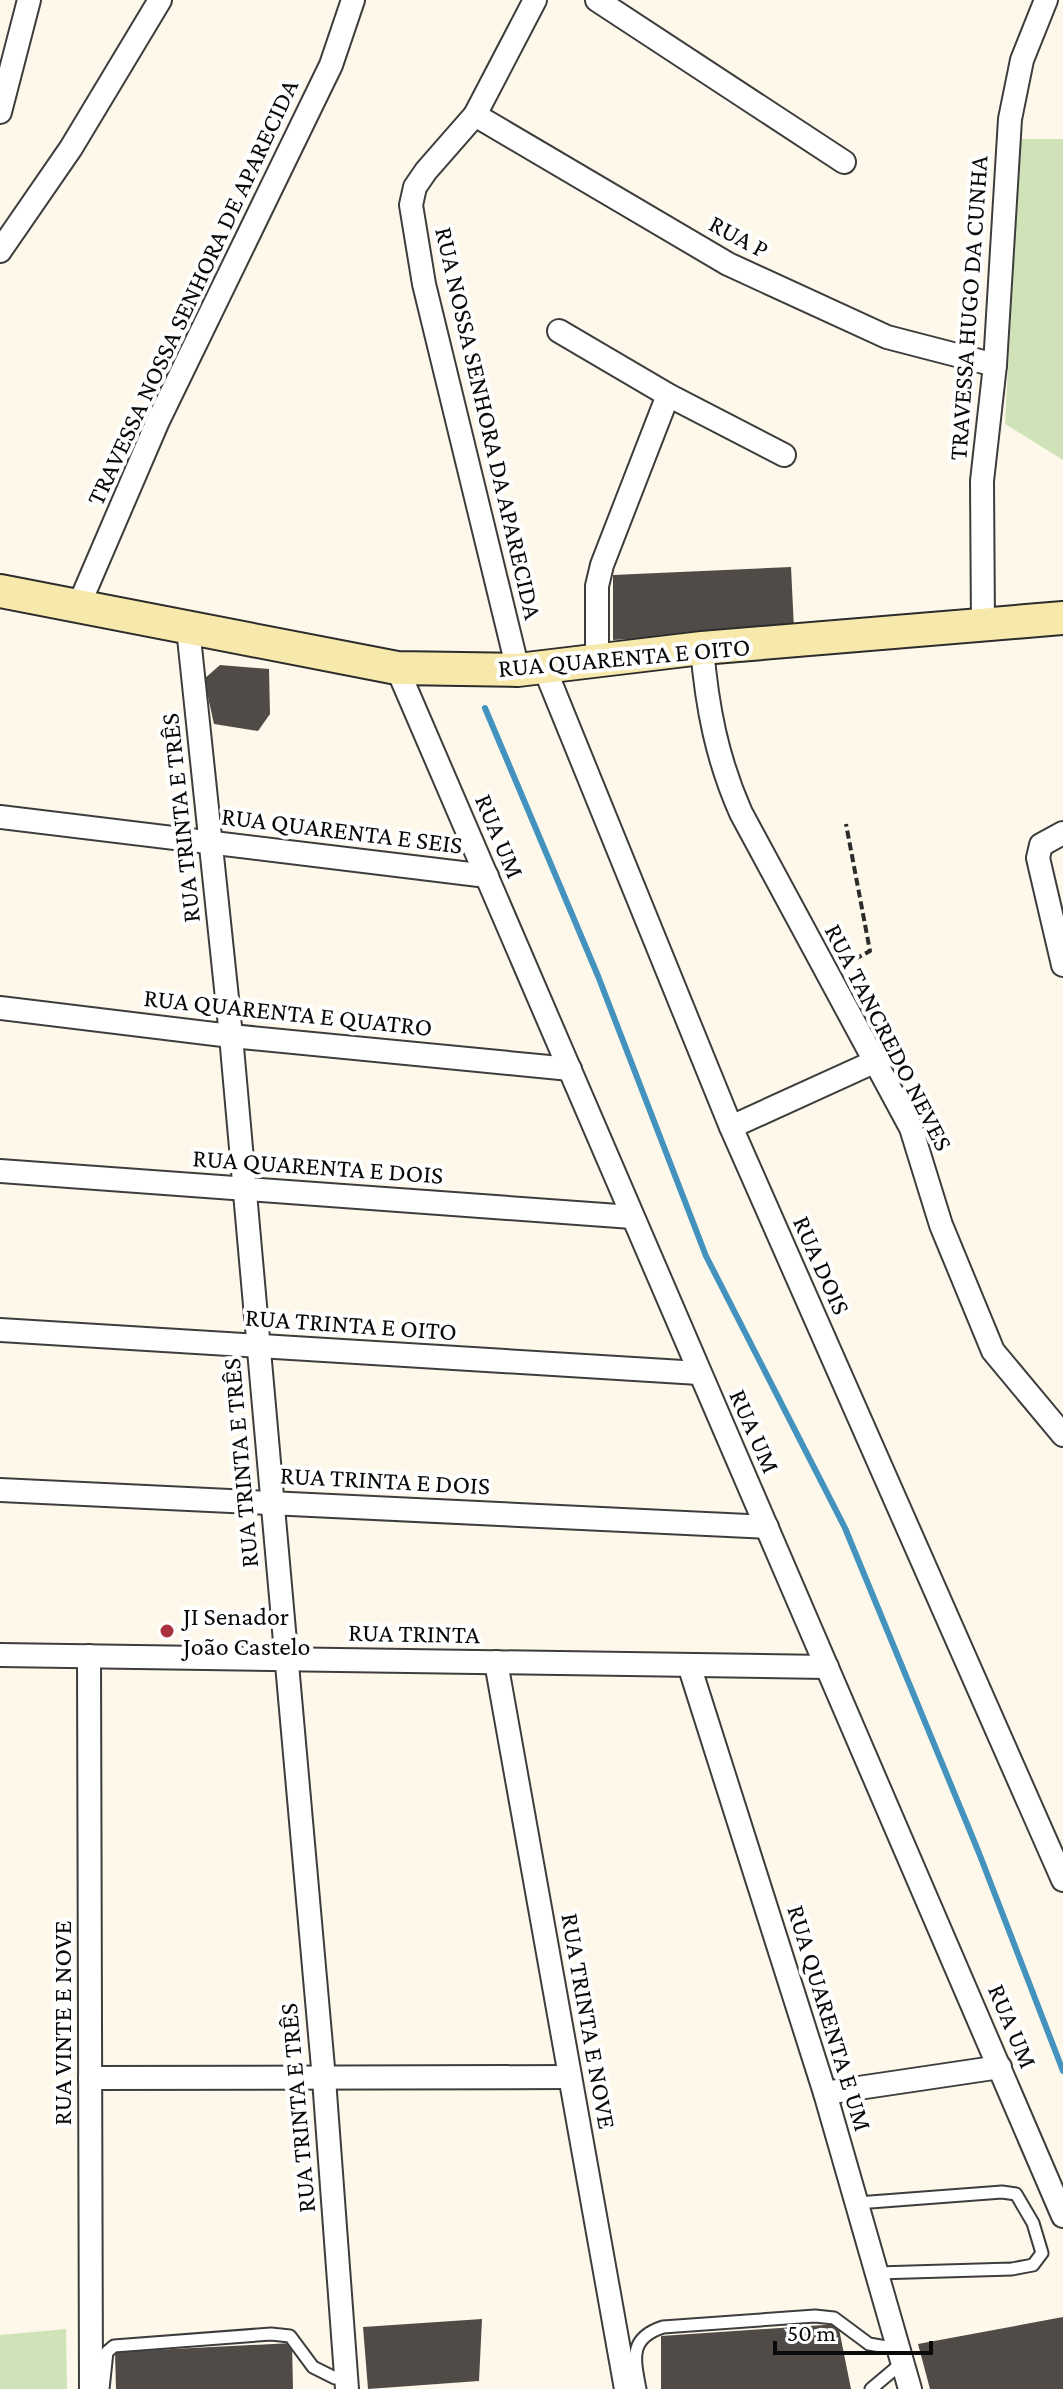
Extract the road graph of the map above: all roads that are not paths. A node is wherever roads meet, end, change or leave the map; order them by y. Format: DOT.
graph roads {
  1 [pos="29,0"];
  2 [pos="160,0"];
  3 [pos="353,0"];
  4 [pos="535,0"];
  5 [pos="597,0"];
  6 [pos="1046,0"];
  7 [pos="0,112"];
  8 [pos="475,115"];
  9 [pos="844,162"];
  10 [pos="0,251"];
  11 [pos="559,331"];
  12 [pos="995,365"];
  13 [pos="668,395"];
  14 [pos="784,455"];
  15 [pos="0,591"];
  16 [pos="78,607"];
  17 [pos="1063,618"];
  18 [pos="983,626"];
  19 [pos="188,628"];
  20 [pos="702,648"];
  21 [pos="597,660"];
  22 [pos="397,668"];
  23 [pos="531,669"];
  24 [pos="0,817"];
  25 [pos="1063,833"];
  26 [pos="211,843"];
  27 [pos="487,876"];
  28 [pos="1063,965"];
  29 [pos="0,1008"];
  30 [pos="231,1036"];
  31 [pos="876,1061"];
  32 [pos="570,1069"];
  33 [pos="731,1127"];
  34 [pos="0,1171"];
  35 [pos="244,1189"];
  36 [pos="632,1217"];
  37 [pos="0,1330"];
  38 [pos="258,1346"];
  39 [pos="699,1373"];
  40 [pos="1063,1435"];
  41 [pos="0,1490"];
  42 [pos="272,1503"];
  43 [pos="767,1527"];
  44 [pos="0,1655"];
  45 [pos="89,1656"];
  46 [pos="286,1659"];
  47 [pos="496,1662"];
  48 [pos="689,1665"];
  49 [pos="827,1667"];
  50 [pos="1063,1880"];
  51 [pos="1000,2067"];
  52 [pos="570,2077"];
  53 [pos="90,2078"];
  54 [pos="324,2079"];
  55 [pos="825,2093"];
  56 [pos="857,2203"];
  57 [pos="1063,2216"];
  58 [pos="877,2273"];
  59 [pos="901,2356"];
  60 [pos="346,2384"];
  61 [pos="91,2389"];
  62 [pos="103,2389"];
  63 [pos="626,2389"];
  64 [pos="640,2389"];
  65 [pos="871,2389"];
  66 [pos="910,2389"];
  1 -- 7 [label="street"];
  2 -- 10 [label="street"];
  3 -- 16 [label="street, TRAVESSA NOSSA SENHORA DE APARECIDA"];
  4 -- 8 [label="street, RUA NOSSA SENHORA DA APARECIDA"];
  5 -- 9 [label="street"];
  6 -- 12 [label="street, TRAVESSA HUGO DA CUNHA"];
  8 -- 12 [label="street, RUA P"];
  8 -- 23 [label="street, RUA NOSSA SENHORA DA APARECIDA"];
  11 -- 13 [label="street"];
  12 -- 18 [label="street, TRAVESSA HUGO DA CUNHA"];
  13 -- 14 [label="street"];
  13 -- 21 [label="street"];
  15 -- 16 [label="main road, RUA QUARENTA E OITO"];
  16 -- 19 [label="main road, RUA QUARENTA E OITO"];
  17 -- 18 [label="main road, RUA QUARENTA E OITO"];
  18 -- 20 [label="main road, RUA QUARENTA E OITO"];
  19 -- 22 [label="main road, RUA QUARENTA E OITO"];
  19 -- 26 [label="street, RUA TRINTA E TRÊS"];
  20 -- 21 [label="main road, RUA QUARENTA E OITO"];
  20 -- 31 [label="street, RUA TANCREDO NEVES"];
  21 -- 23 [label="main road, RUA QUARENTA E OITO"];
  22 -- 23 [label="main road, RUA QUARENTA E OITO"];
  22 -- 27 [label="street, RUA UM"];
  23 -- 33 [label="street, RUA DOIS"];
  24 -- 26 [label="street, RUA QUARENTA E SEIS"];
  25 -- 28 [label="street"];
  26 -- 27 [label="street, RUA QUARENTA E SEIS"];
  26 -- 30 [label="street, RUA TRINTA E TRÊS"];
  27 -- 32 [label="street, RUA UM"];
  29 -- 30 [label="street, RUA QUARENTA E QUATRO"];
  30 -- 32 [label="street, RUA QUARENTA E QUATRO"];
  30 -- 35 [label="street, RUA TRINTA E TRÊS"];
  31 -- 33 [label="street"];
  31 -- 40 [label="street, RUA TANCREDO NEVES"];
  32 -- 36 [label="street, RUA UM"];
  33 -- 50 [label="street, RUA DOIS"];
  34 -- 35 [label="street, RUA QUARENTA E DOIS"];
  35 -- 36 [label="street, RUA QUARENTA E DOIS"];
  35 -- 38 [label="street, RUA TRINTA E TRÊS"];
  36 -- 39 [label="street, RUA UM"];
  37 -- 38 [label="street, RUA TRINTA E OITO"];
  38 -- 39 [label="street, RUA TRINTA E OITO"];
  38 -- 42 [label="street, RUA TRINTA E TRÊS"];
  39 -- 43 [label="street, RUA UM"];
  41 -- 42 [label="street, RUA TRINTA E DOIS"];
  42 -- 43 [label="street, RUA TRINTA E DOIS"];
  42 -- 46 [label="street, RUA TRINTA E TRÊS"];
  43 -- 49 [label="street, RUA UM"];
  44 -- 45 [label="street, RUA TRINTA"];
  45 -- 46 [label="street, RUA TRINTA"];
  45 -- 53 [label="street, RUA VINTE E NOVE"];
  46 -- 47 [label="street, RUA TRINTA"];
  46 -- 54 [label="street, RUA TRINTA E TRÊS"];
  47 -- 48 [label="street, RUA TRINTA"];
  47 -- 52 [label="street, RUA TRINTA E NOVE"];
  48 -- 49 [label="street, RUA TRINTA"];
  48 -- 55 [label="street, RUA QUARENTA E UM"];
  49 -- 51 [label="street, RUA UM"];
  51 -- 55 [label="street"];
  51 -- 57 [label="street, RUA UM"];
  52 -- 54 [label="street"];
  52 -- 63 [label="street, RUA TRINTA E NOVE"];
  53 -- 54 [label="street"];
  53 -- 61 [label="street, RUA VINTE E NOVE"];
  54 -- 60 [label="street, RUA TRINTA E TRÊS"];
  55 -- 56 [label="street, RUA QUARENTA E UM"];
  56 -- 58 [label="street, RUA QUARENTA E UM"];
  56 -- 58 [label="lane"];
  58 -- 59 [label="street, RUA QUARENTA E UM"];
  59 -- 64 [label="lane"];
  59 -- 65 [label="lane"];
  59 -- 66 [label="street, RUA QUARENTA E UM"];
  60 -- 62 [label="lane"];
}
